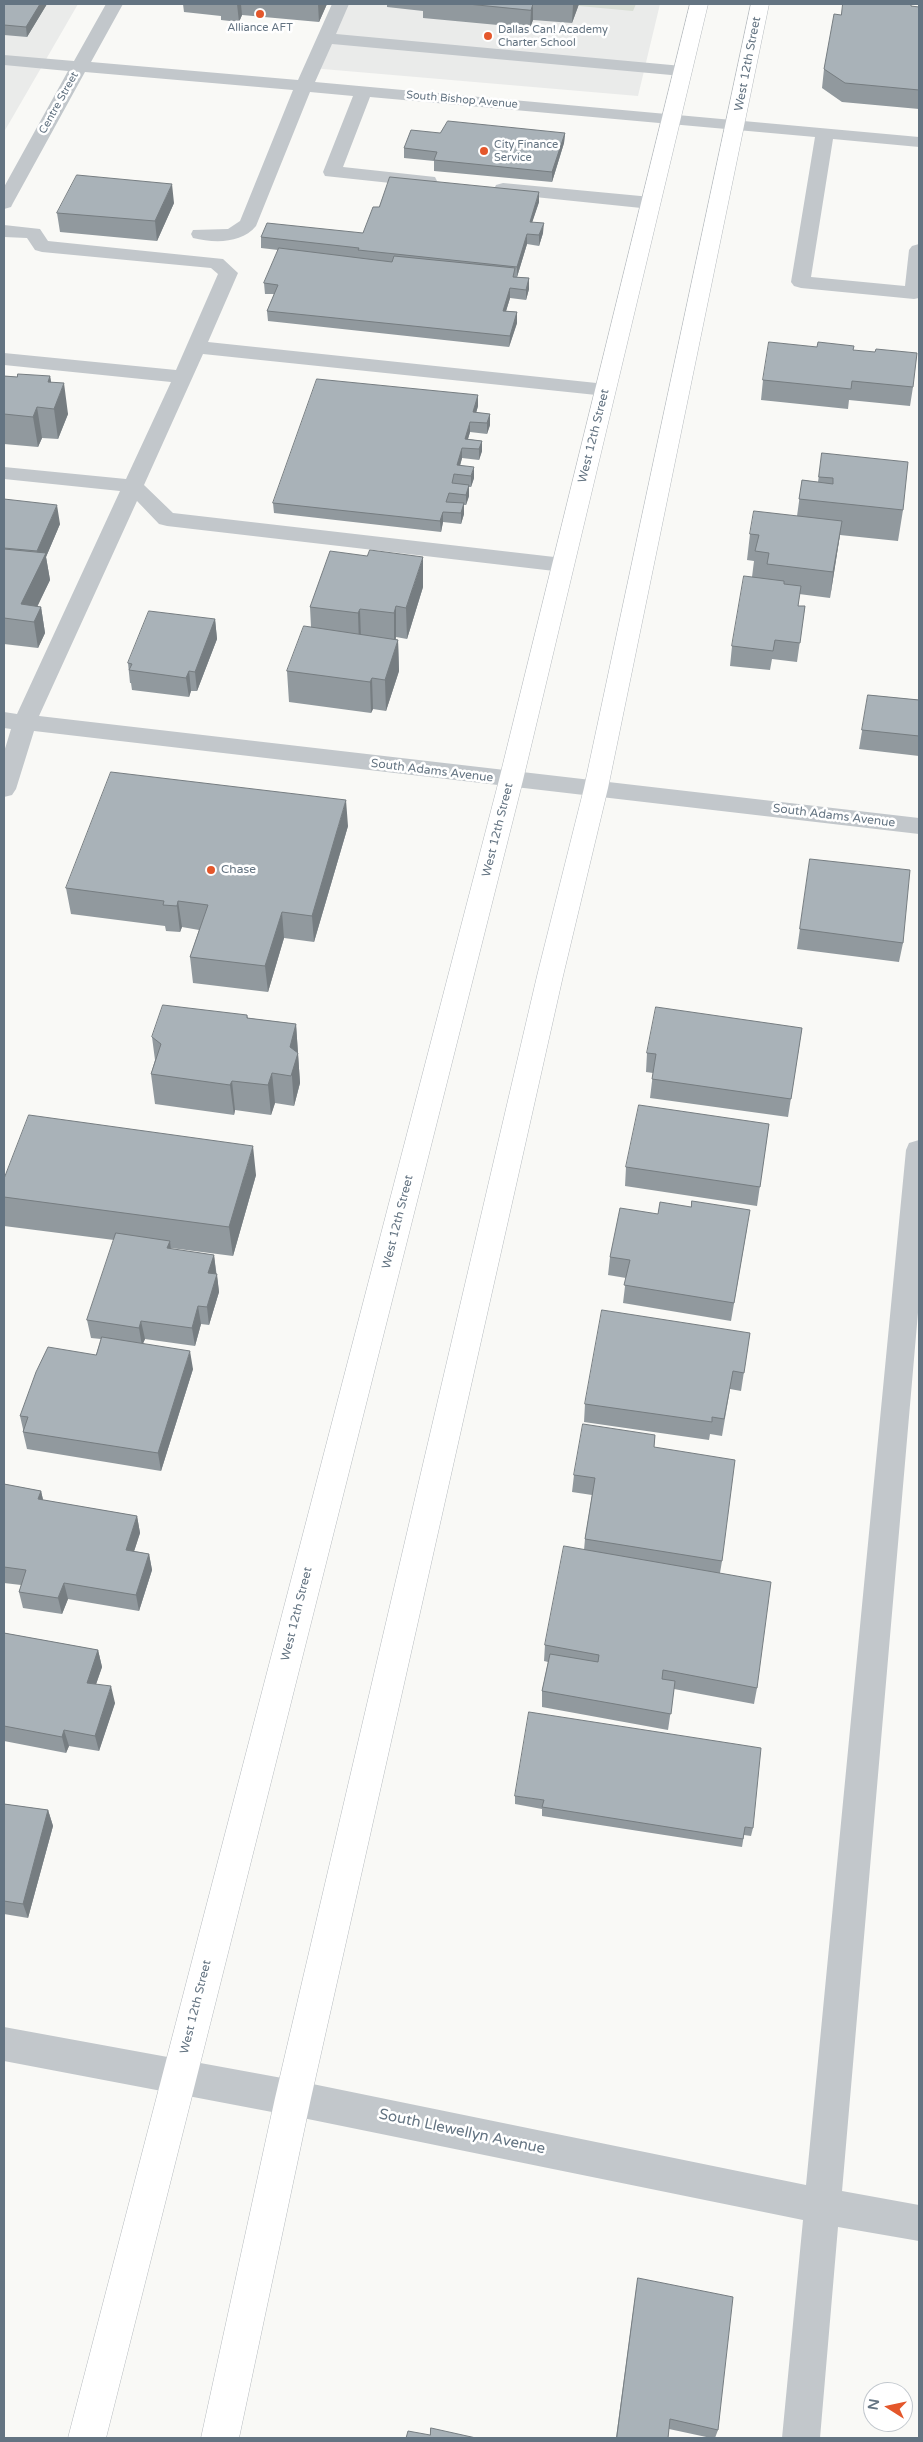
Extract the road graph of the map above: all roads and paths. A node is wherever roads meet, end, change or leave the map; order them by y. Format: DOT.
graph roads {
  1 [pos="114,4"];
  2 [pos="341,4"];
  3 [pos="699,4"];
  4 [pos="760,4"];
  5 [pos="326,38"];
  6 [pos="4,60"];
  7 [pos="79,67"];
  8 [pos="682,71"];
  9 [pos="304,86"];
  10 [pos="364,91"];
  11 [pos="671,118"];
  12 [pos="736,125"];
  13 [pos="825,133"];
  14 [pos="919,142"];
  15 [pos="447,183"];
  16 [pos="485,187"];
  17 [pos="4,203"];
  18 [pos="651,203"];
  19 [pos="4,231"];
  20 [pos="200,234"];
  21 [pos="919,250"];
  22 [pos="197,347"];
  23 [pos="4,359"];
  24 [pos="183,377"];
  25 [pos="606,390"];
  26 [pos="4,474"];
  27 [pos="134,486"];
  28 [pos="563,565"];
  29 [pos="14,721"];
  30 [pos="511,780"];
  31 [pos="596,788"];
  32 [pos="4,789"];
  33 [pos="919,826"];
  34 [pos="919,1150"];
  35 [pos="4,2044"];
  36 [pos="178,2077"];
  37 [pos="293,2098"];
  38 [pos="822,2206"];
  39 [pos="919,2223"];
  40 [pos="87,2438"];
  41 [pos="220,2438"];
  42 [pos="801,2438"];
  1 -- 7 [label="street, Centre Street"];
  2 -- 5 [label="street"];
  3 -- 8 [label="main road, West 12th Street"];
  4 -- 12 [label="main road, West 12th Street"];
  5 -- 8 [label="street"];
  5 -- 9 [label="street"];
  6 -- 7 [label="street, South Bishop Avenue"];
  7 -- 9 [label="street, South Bishop Avenue"];
  7 -- 17 [label="street, Centre Street"];
  8 -- 11 [label="main road, West 12th Street"];
  9 -- 10 [label="street, South Bishop Avenue"];
  9 -- 20 [label="street"];
  10 -- 11 [label="street, South Bishop Avenue"];
  10 -- 15 [label="street"];
  11 -- 12 [label="street, South Bishop Avenue"];
  11 -- 18 [label="main road, West 12th Street"];
  12 -- 13 [label="street, South Bishop Avenue"];
  12 -- 31 [label="main road, West 12th Street"];
  13 -- 14 [label="street, South Bishop Avenue"];
  13 -- 21 [label="street"];
  16 -- 18 [label="street"];
  18 -- 25 [label="main road, West 12th Street"];
  19 -- 22 [label="street"];
  22 -- 24 [label="street"];
  22 -- 25 [label="street"];
  23 -- 24 [label="street"];
  24 -- 27 [label="street"];
  25 -- 28 [label="main road, West 12th Street"];
  26 -- 27 [label="street"];
  27 -- 28 [label="street"];
  27 -- 29 [label="street"];
  28 -- 30 [label="main road, West 12th Street"];
  29 -- 30 [label="street, South Adams Avenue"];
  29 -- 32 [label="street"];
  30 -- 31 [label="street, South Adams Avenue"];
  30 -- 36 [label="main road, West 12th Street"];
  31 -- 33 [label="street, South Adams Avenue"];
  31 -- 37 [label="main road, West 12th Street"];
  34 -- 38 [label="street"];
  35 -- 36 [label="street, South Llewellyn Avenue"];
  36 -- 37 [label="street, South Llewellyn Avenue"];
  36 -- 40 [label="main road, West 12th Street"];
  37 -- 38 [label="street, South Llewellyn Avenue"];
  37 -- 41 [label="main road, West 12th Street"];
  38 -- 39 [label="street, South Llewellyn Avenue"];
  38 -- 42 [label="street"];
}
